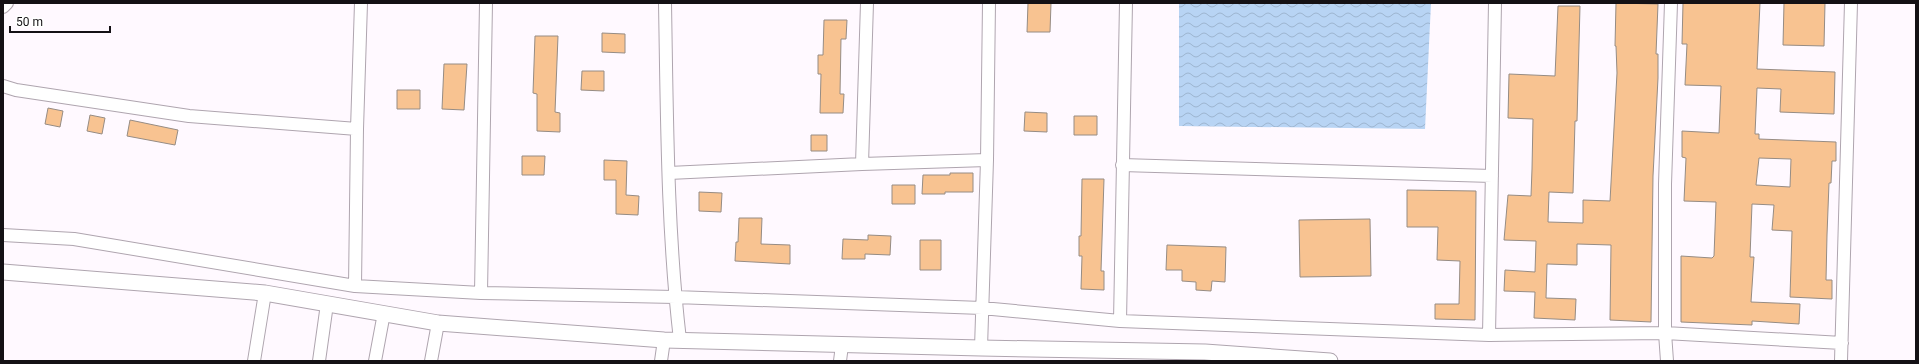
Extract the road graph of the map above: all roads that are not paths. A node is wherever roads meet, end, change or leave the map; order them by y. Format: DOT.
graph roads {
  1 [pos="7,3"];
  2 [pos="361,3"];
  3 [pos="486,3"];
  4 [pos="665,3"];
  5 [pos="867,3"];
  6 [pos="989,3"];
  7 [pos="1126,3"];
  8 [pos="1495,3"];
  9 [pos="1671,3"];
  10 [pos="1851,3"];
  11 [pos="3,7"];
  12 [pos="3,86"];
  13 [pos="357,129"];
  14 [pos="987,160"];
  15 [pos="862,164"];
  16 [pos="1122,165"];
  17 [pos="669,172"];
  18 [pos="1492,176"];
  19 [pos="3,234"];
  20 [pos="3,272"];
  21 [pos="355,286"];
  22 [pos="265,293"];
  23 [pos="481,293"];
  24 [pos="675,296"];
  25 [pos="327,304"];
  26 [pos="982,308"];
  27 [pos="384,313"];
  28 [pos="1120,321"];
  29 [pos="438,324"];
  30 [pos="1665,333"];
  31 [pos="1489,335"];
  32 [pos="664,340"];
  33 [pos="680,340"];
  34 [pos="1842,343"];
  35 [pos="842,345"];
  36 [pos="982,348"];
  37 [pos="1119,356"];
  38 [pos="1203,356"];
  39 [pos="1276,359"];
  40 [pos="254,361"];
  41 [pos="319,361"];
  42 [pos="375,361"];
  43 [pos="432,361"];
  44 [pos="661,361"];
  45 [pos="840,361"];
  46 [pos="1330,361"];
  47 [pos="1667,361"];
  48 [pos="1841,361"];
  1 -- 11 [label="street"];
  2 -- 13 [label="street"];
  3 -- 23 [label="street"];
  4 -- 17 [label="street"];
  5 -- 15 [label="street"];
  6 -- 14 [label="street"];
  7 -- 16 [label="street"];
  8 -- 18 [label="street"];
  9 -- 30 [label="street"];
  10 -- 34 [label="street"];
  12 -- 13 [label="street"];
  13 -- 21 [label="street"];
  14 -- 15 [label="street"];
  14 -- 26 [label="street"];
  15 -- 17 [label="street"];
  16 -- 18 [label="street"];
  16 -- 28 [label="street"];
  17 -- 24 [label="street"];
  18 -- 31 [label="street"];
  19 -- 21 [label="street"];
  20 -- 22 [label="street"];
  21 -- 23 [label="street"];
  22 -- 25 [label="street"];
  22 -- 40 [label="street"];
  23 -- 24 [label="street"];
  24 -- 26 [label="street"];
  24 -- 33 [label="street"];
  25 -- 27 [label="street"];
  25 -- 41 [label="street"];
  26 -- 28 [label="street"];
  26 -- 36 [label="street"];
  27 -- 29 [label="street"];
  27 -- 42 [label="street"];
  28 -- 31 [label="street"];
  29 -- 32 [label="street"];
  29 -- 43 [label="street"];
  30 -- 31 [label="street"];
  30 -- 34 [label="street"];
  30 -- 47 [label="street"];
  32 -- 33 [label="street"];
  32 -- 44 [label="street"];
  33 -- 35 [label="street"];
  34 -- 48 [label="street"];
  35 -- 36 [label="street"];
  35 -- 45 [label="street"];
  36 -- 37 [label="street"];
  37 -- 38 [label="street"];
  38 -- 39 [label="street"];
  39 -- 46 [label="street"];
}
